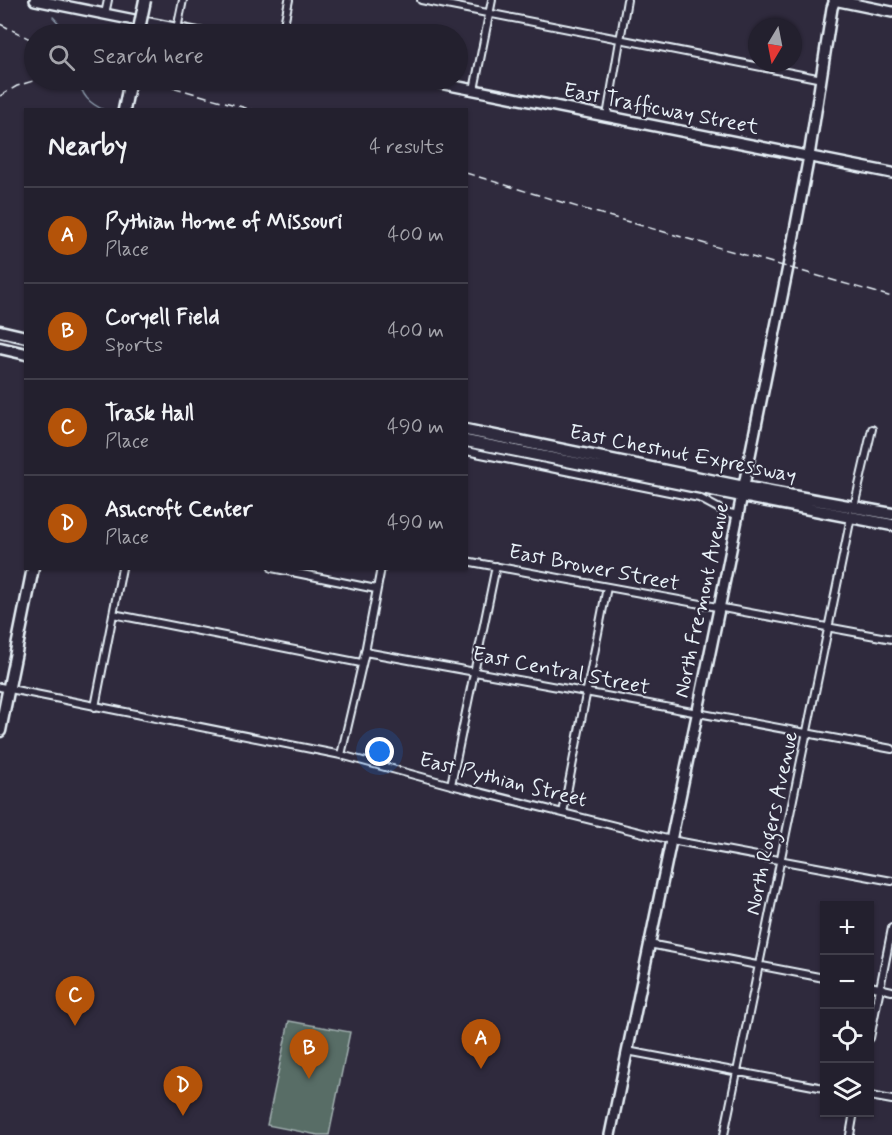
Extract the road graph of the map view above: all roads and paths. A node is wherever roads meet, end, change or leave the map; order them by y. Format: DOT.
graph roads {
  1 [pos="35,0"];
  2 [pos="108,0"];
  3 [pos="145,0"];
  4 [pos="183,0"];
  5 [pos="289,0"];
  6 [pos="421,0"];
  7 [pos="492,0"];
  8 [pos="627,0"];
  9 [pos="835,0"];
  10 [pos="892,12"];
  11 [pos="489,13"];
  12 [pos="105,14"];
  13 [pos="140,24"];
  14 [pos="153,24"];
  15 [pos="178,24"];
  16 [pos="284,24"];
  17 [pos="621,39"];
  18 [pos="822,79"];
  19 [pos="468,89"];
  20 [pos="128,90"];
  21 [pos="474,90"];
  22 [pos="124,108"];
  23 [pos="607,116"];
  24 [pos="809,156"];
  25 [pos="892,173"];
  26 [pos="0,331"];
  27 [pos="24,337"];
  28 [pos="0,343"];
  29 [pos="0,348"];
  30 [pos="24,349"];
  31 [pos="24,354"];
  32 [pos="872,429"];
  33 [pos="468,430"];
  34 [pos="468,441"];
  35 [pos="468,451"];
  36 [pos="743,491"];
  37 [pos="853,512"];
  38 [pos="892,514"];
  39 [pos="738,515"];
  40 [pos="892,525"];
  41 [pos="468,561"];
  42 [pos="496,566"];
  43 [pos="33,570"];
  44 [pos="122,570"];
  45 [pos="282,570"];
  46 [pos="381,570"];
  47 [pos="607,587"];
  48 [pos="376,589"];
  49 [pos="719,609"];
  50 [pos="113,614"];
  51 [pos="829,628"];
  52 [pos="892,639"];
  53 [pos="364,652"];
  54 [pos="361,663"];
  55 [pos="473,671"];
  56 [pos="4,688"];
  57 [pos="586,691"];
  58 [pos="95,707"];
  59 [pos="697,713"];
  60 [pos="0,731"];
  61 [pos="808,734"];
  62 [pos="892,749"];
  63 [pos="341,755"];
  64 [pos="451,785"];
  65 [pos="563,813"];
  66 [pos="671,840"];
  67 [pos="780,860"];
  68 [pos="892,881"];
  69 [pos="892,928"];
  70 [pos="649,944"];
  71 [pos="759,966"];
  72 [pos="820,977"];
  73 [pos="874,987"];
  74 [pos="880,988"];
  75 [pos="892,991"];
  76 [pos="874,1018"];
  77 [pos="627,1051"];
  78 [pos="737,1072"];
  79 [pos="820,1087"];
  80 [pos="874,1097"];
  81 [pos="892,1100"];
  82 [pos="853,1117"];
  83 [pos="610,1135"];
  84 [pos="724,1135"];
  85 [pos="850,1135"];
  1 -- 12 [label="street"];
  2 -- 12 [label="street"];
  3 -- 13 [label="main road, bridge"];
  4 -- 15 [label="street"];
  5 -- 16 [label="street"];
  6 -- 11 [label="street"];
  7 -- 11 [label="street"];
  8 -- 17 [label="street"];
  9 -- 10 [label="street"];
  9 -- 18 [label="street, North Fremont Avenue"];
  11 -- 17 [label="street"];
  11 -- 21 [label="street"];
  12 -- 14 [label="street"];
  17 -- 18 [label="street"];
  17 -- 23 [label="street"];
  18 -- 24 [label="street, North Fremont Avenue"];
  19 -- 21 [label="street, East Trafficway Street"];
  20 -- 22 [label="main road"];
  21 -- 23 [label="street, East Trafficway Street"];
  23 -- 24 [label="street, East Trafficway Street"];
  24 -- 25 [label="street, East Trafficway Street"];
  24 -- 36 [label="street, North Fremont Avenue"];
  26 -- 27 [label="main road"];
  28 -- 30 [label="main road"];
  29 -- 31 [label="main road"];
  32 -- 37 [label="street, North Rogers Avenue"];
  33 -- 36 [label="main road, East Chestnut Expressway"];
  34 -- 36 [label="main road, East Chestnut Expressway"];
  35 -- 39 [label="street"];
  36 -- 37 [label="main road, East Chestnut Expressway"];
  36 -- 39 [label="street, North Fremont Avenue"];
  37 -- 38 [label="main road, East Chestnut Expressway"];
  37 -- 40 [label="main road, East Chestnut Expressway"];
  37 -- 51 [label="street, North Rogers Avenue"];
  39 -- 49 [label="street, North Fremont Avenue"];
  41 -- 42 [label="street, East Brower Street"];
  42 -- 47 [label="street, East Brower Street"];
  42 -- 55 [label="street"];
  43 -- 56 [label="main road"];
  44 -- 50 [label="street"];
  45 -- 48 [label="street"];
  46 -- 48 [label="street"];
  47 -- 49 [label="street, East Brower Street"];
  47 -- 57 [label="street"];
  48 -- 53 [label="street"];
  49 -- 51 [label="street, East Brower Street"];
  49 -- 59 [label="street, North Fremont Avenue"];
  50 -- 54 [label="street"];
  50 -- 58 [label="street"];
  51 -- 52 [label="street, East Brower Street"];
  51 -- 61 [label="street, North Rogers Avenue"];
  53 -- 54 [label="street"];
  53 -- 55 [label="street, East Central Street"];
  54 -- 63 [label="street"];
  55 -- 57 [label="street, East Central Street"];
  55 -- 64 [label="street"];
  56 -- 58 [label="street, East Pythian Street"];
  56 -- 60 [label="main road"];
  57 -- 59 [label="street, East Central Street"];
  57 -- 65 [label="street"];
  58 -- 63 [label="street, East Pythian Street"];
  59 -- 61 [label="street, East Central Street"];
  59 -- 66 [label="street, North Fremont Avenue"];
  61 -- 62 [label="street, East Central Street"];
  61 -- 67 [label="street, North Rogers Avenue"];
  63 -- 64 [label="street, East Pythian Street"];
  64 -- 65 [label="street, East Pythian Street"];
  65 -- 66 [label="street, East Pythian Street"];
  66 -- 67 [label="street, East Pythian Street"];
  66 -- 70 [label="street, North Fremont Avenue"];
  67 -- 68 [label="street, East Pythian Street"];
  67 -- 71 [label="street, North Rogers Avenue"];
  69 -- 74 [label="street"];
  70 -- 71 [label="street"];
  70 -- 77 [label="street, North Fremont Avenue"];
  71 -- 72 [label="street"];
  71 -- 78 [label="street, North Rogers Avenue"];
  73 -- 74 [label="street"];
  74 -- 75 [label="street"];
  74 -- 76 [label="street"];
  77 -- 78 [label="street"];
  77 -- 83 [label="street, North Fremont Avenue"];
  78 -- 79 [label="street"];
  78 -- 84 [label="street, North Rogers Avenue"];
  80 -- 81 [label="street"];
  82 -- 85 [label="street"];
}
